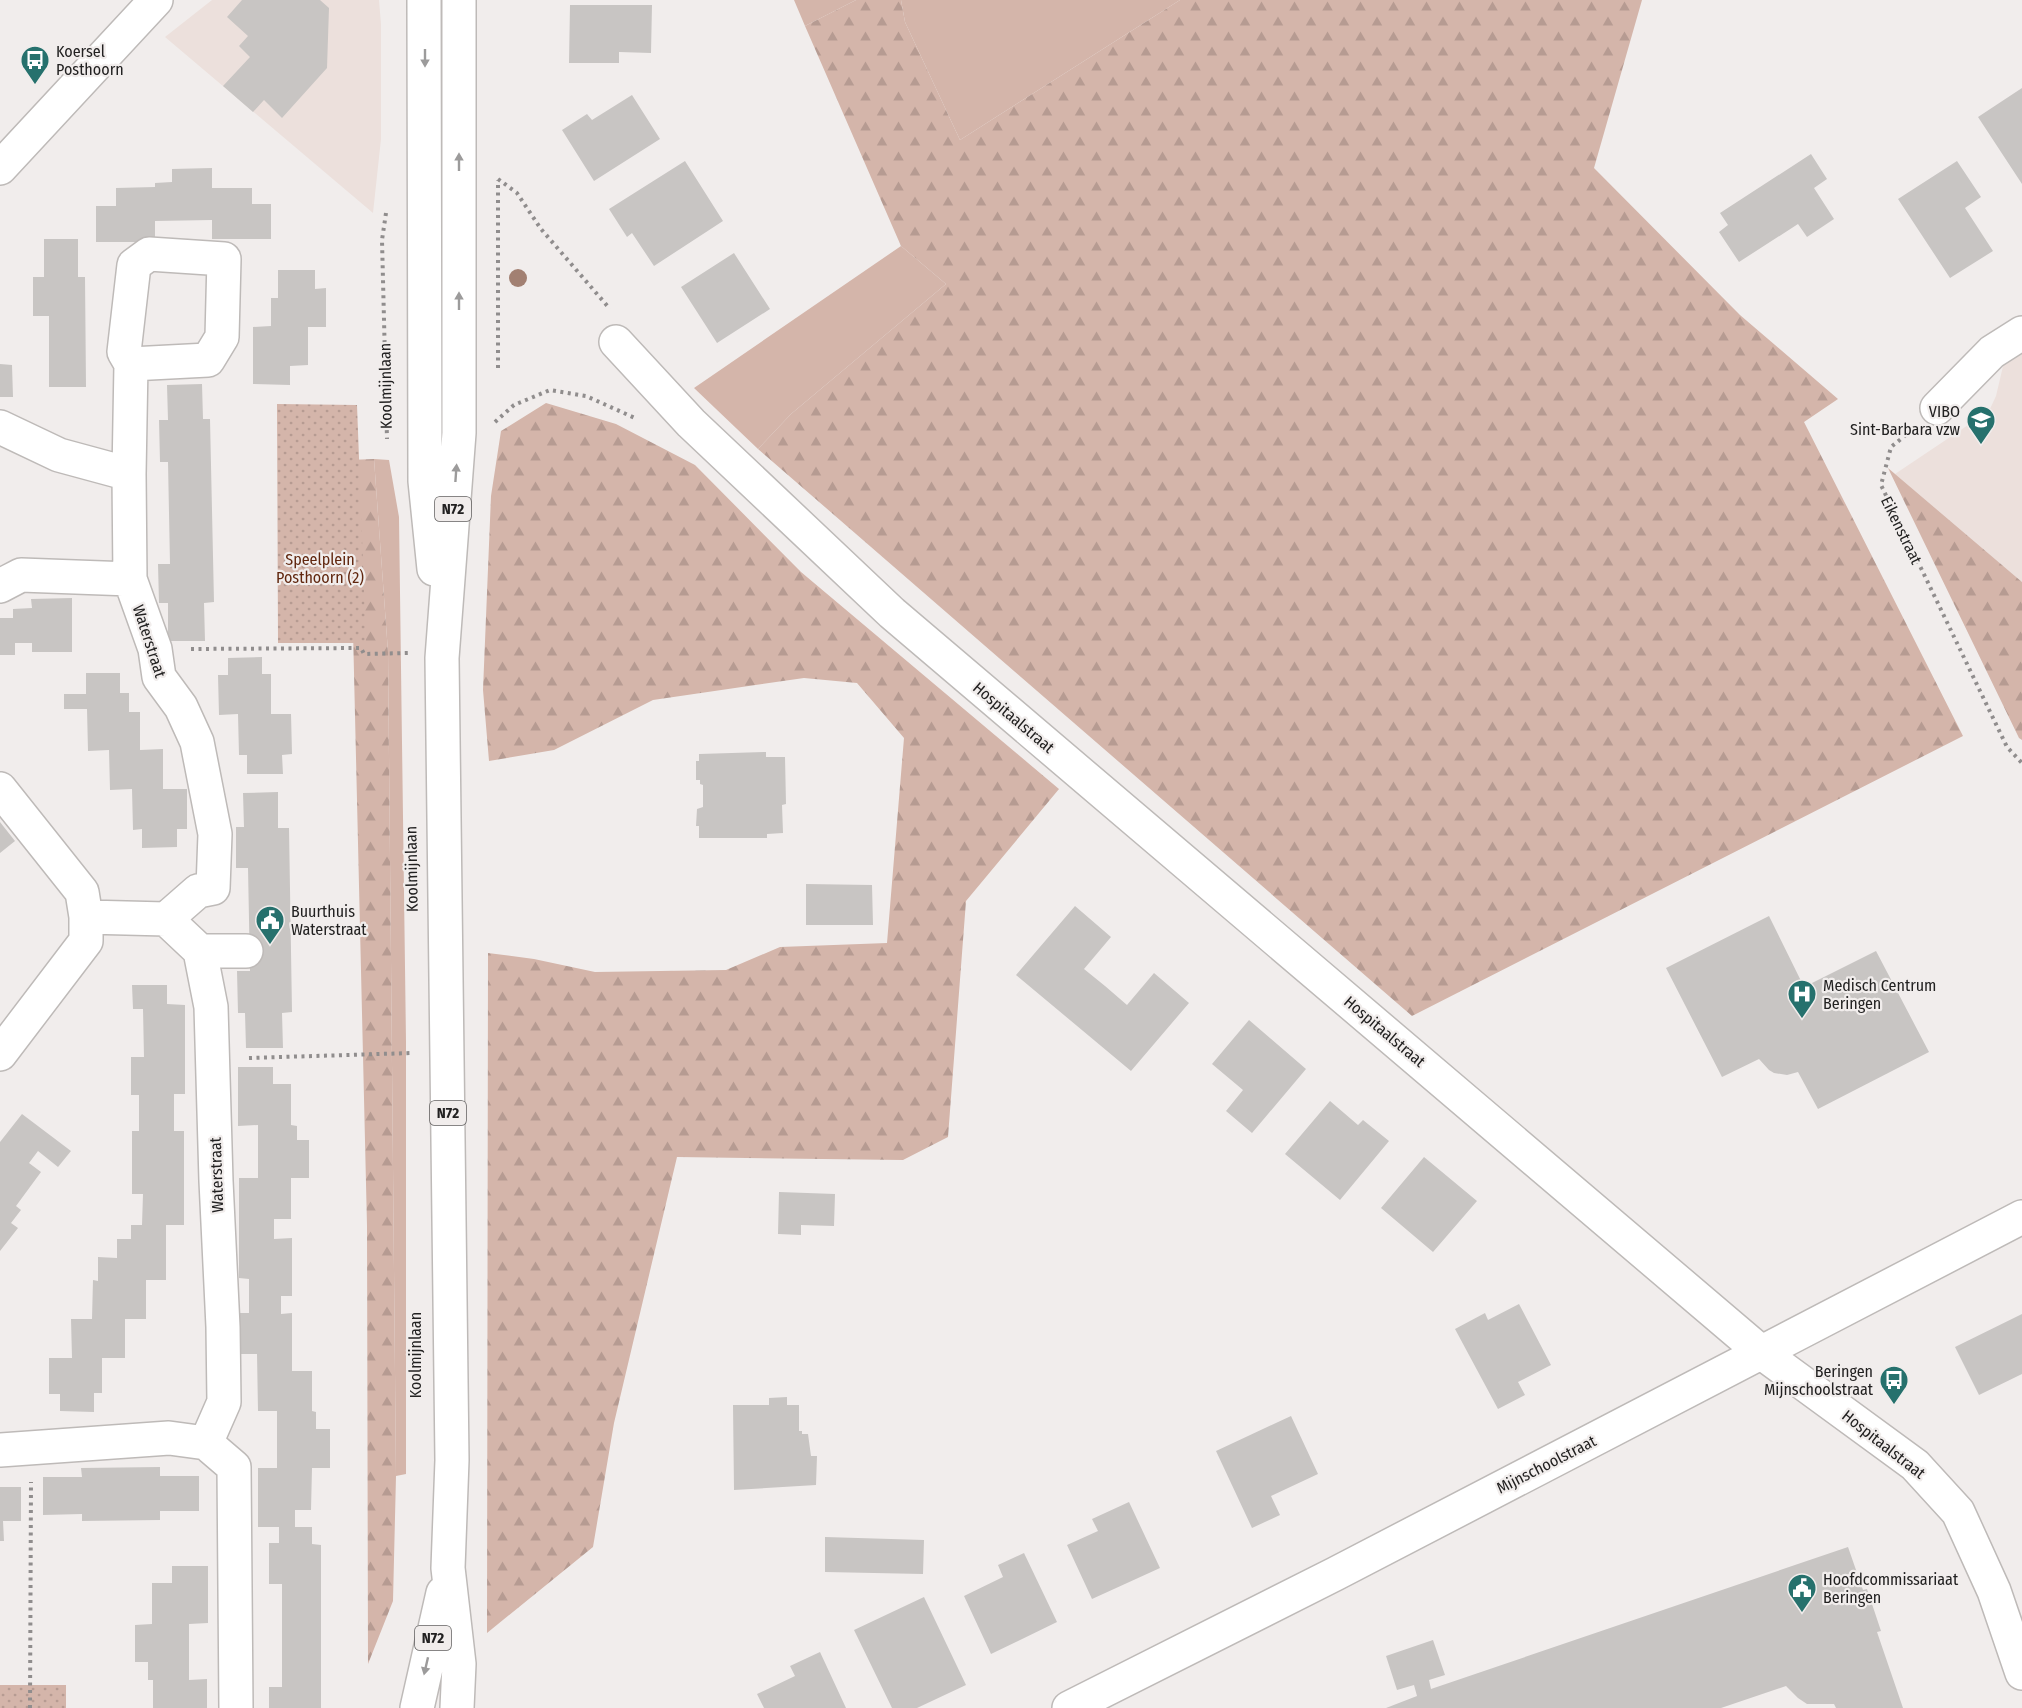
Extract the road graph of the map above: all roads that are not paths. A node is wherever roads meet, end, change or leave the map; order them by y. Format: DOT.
graph roads {
  1 [pos="156,0"];
  2 [pos="424,0"];
  3 [pos="459,0"];
  4 [pos="0,168"];
  5 [pos="2022,333"];
  6 [pos="616,342"];
  7 [pos="131,364"];
  8 [pos="1937,408"];
  9 [pos="0,427"];
  10 [pos="129,474"];
  11 [pos="130,579"];
  12 [pos="0,586"];
  13 [pos="442,657"];
  14 [pos="0,789"];
  15 [pos="86,917"];
  16 [pos="166,919"];
  17 [pos="200,951"];
  18 [pos="246,951"];
  19 [pos="0,1054"];
  20 [pos="2022,1217"];
  21 [pos="1762,1353"];
  22 [pos="206,1443"];
  23 [pos="15,1449"];
  24 [pos="448,1568"];
  25 [pos="2022,1673"];
  26 [pos="236,1708"];
  27 [pos="417,1708"];
  28 [pos="457,1708"];
  29 [pos="1069,1708"];
  1 -- 4 [label="street"];
  2 -- 13 [label="street, Koolmijnlaan / N72, one-way"];
  13 -- 3 [label="street, Koolmijnlaan / N72, one-way"];
  5 -- 8 [label="street"];
  6 -- 21 [label="street, Hospitaalstraat"];
  7 -- 10 [label="street, Waterstraat"];
  9 -- 10 [label="street"];
  10 -- 11 [label="street, Waterstraat"];
  11 -- 12 [label="street"];
  11 -- 16 [label="street, Waterstraat"];
  13 -- 24 [label="street, Koolmijnlaan / N72"];
  14 -- 15 [label="street"];
  15 -- 16 [label="street"];
  15 -- 19 [label="street"];
  16 -- 17 [label="street"];
  17 -- 18 [label="street"];
  17 -- 22 [label="street, Waterstraat"];
  20 -- 21 [label="street, Mijnschoolstraat"];
  21 -- 25 [label="street, Hospitaalstraat"];
  21 -- 29 [label="street, Mijnschoolstraat"];
  22 -- 23 [label="street"];
  22 -- 26 [label="street"];
  24 -- 27 [label="street, Koolmijnlaan / N72, one-way"];
  24 -- 28 [label="street, Koolmijnlaan / N72"];
}
